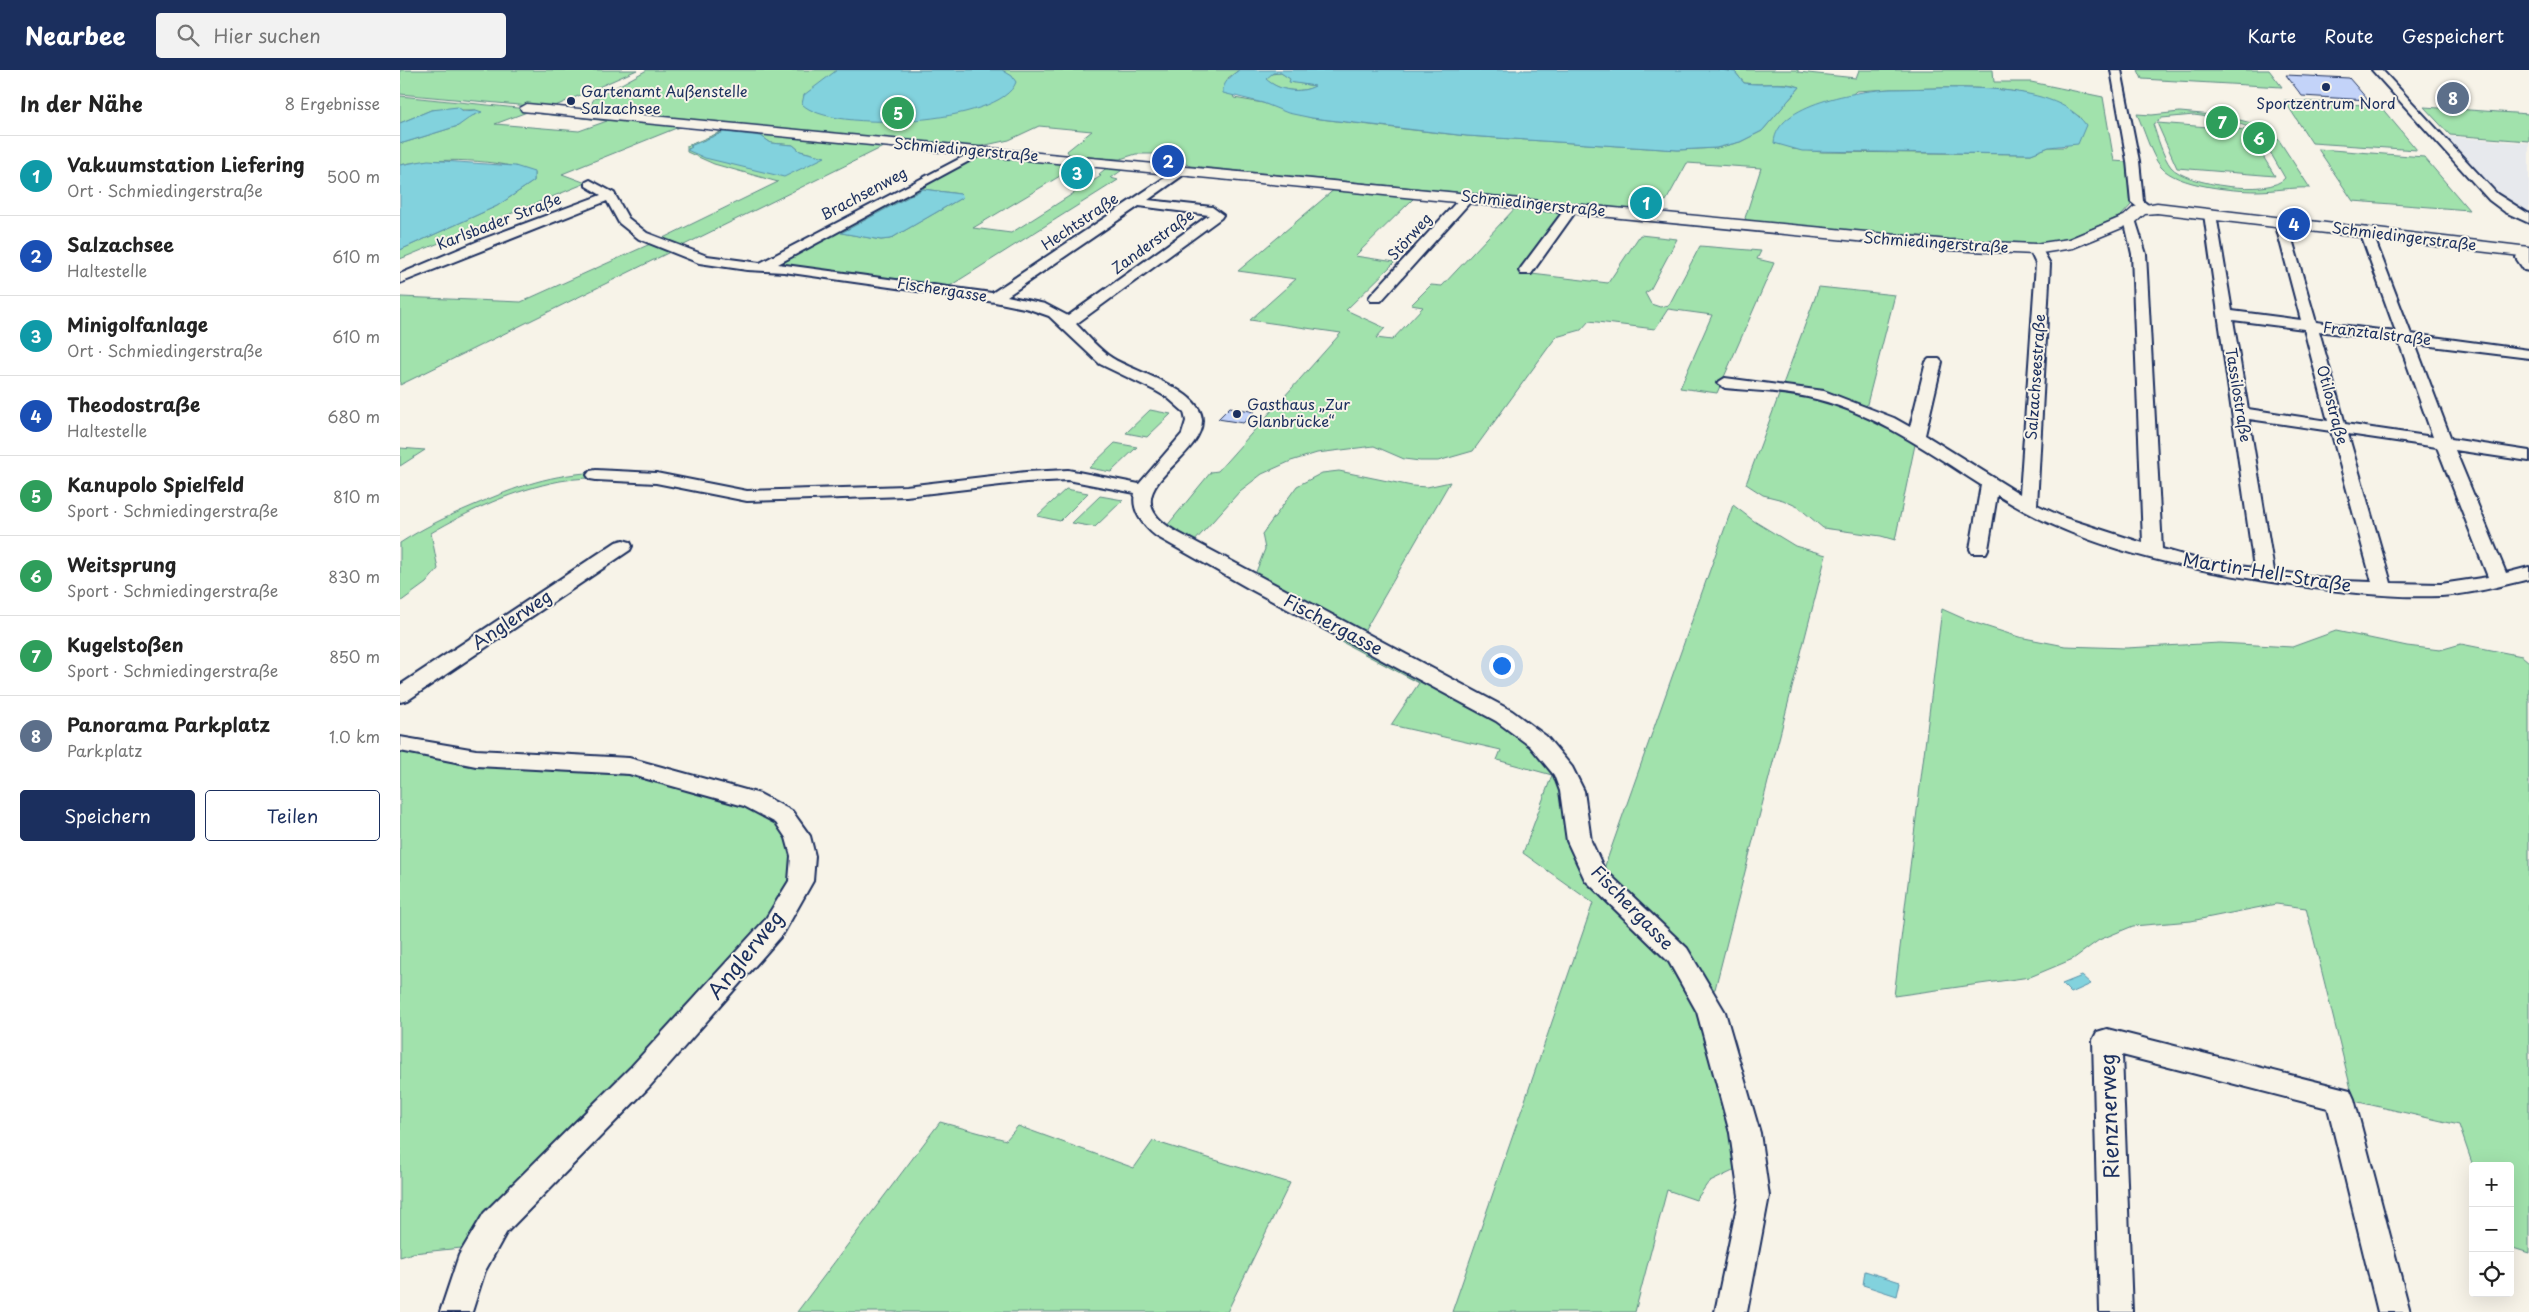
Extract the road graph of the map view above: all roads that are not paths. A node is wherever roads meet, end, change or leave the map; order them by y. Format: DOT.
graph roads {
  1 [pos="2116,70"];
  2 [pos="2377,70"];
  3 [pos="527,108"];
  4 [pos="980,151"];
  5 [pos="1182,171"];
  6 [pos="590,184"];
  7 [pos="610,196"];
  8 [pos="1467,198"];
  9 [pos="1138,202"];
  10 [pos="1572,208"];
  11 [pos="2146,208"];
  12 [pos="2210,214"];
  13 [pos="2130,219"];
  14 [pos="2529,219"];
  15 [pos="2281,222"];
  16 [pos="2366,232"];
  17 [pos="2035,249"];
  18 [pos="2527,257"];
  19 [pos="764,266"];
  20 [pos="1526,271"];
  21 [pos="400,279"];
  22 [pos="995,298"];
  23 [pos="1376,298"];
  24 [pos="2226,315"];
  25 [pos="1067,324"];
  26 [pos="2310,326"];
  27 [pos="2404,337"];
  28 [pos="2529,354"];
  29 [pos="1934,362"];
  30 [pos="1725,383"];
  31 [pos="2240,413"];
  32 [pos="2339,428"];
  33 [pos="1916,437"];
  34 [pos="2444,442"];
  35 [pos="2529,456"];
  36 [pos="596,475"];
  37 [pos="1990,483"];
  38 [pos="1146,490"];
  39 [pos="2028,507"];
  40 [pos="623,546"];
  41 [pos="1979,549"];
  42 [pos="2153,552"];
  43 [pos="2529,573"];
  44 [pos="2265,576"];
  45 [pos="2500,582"];
  46 [pos="2383,588"];
  47 [pos="400,695"];
  48 [pos="400,744"];
  49 [pos="456,1312"];
  50 [pos="1731,1312"];
  51 [pos="2116,1312"];
  52 [pos="2394,1312"];
  1 -- 11 [label="street"];
  2 -- 14 [label="street"];
  3 -- 4 [label="street, Schmiedingerstraße"];
  4 -- 5 [label="street, Schmiedingerstraße"];
  4 -- 19 [label="street, Brachsenweg"];
  5 -- 8 [label="street, Schmiedingerstraße"];
  5 -- 9 [label="street, Hechtstraße"];
  6 -- 7 [label="street, Fischergasse"];
  7 -- 19 [label="street, Fischergasse"];
  7 -- 21 [label="street, Karlsbader Straße"];
  8 -- 10 [label="street, Schmiedingerstraße"];
  8 -- 23 [label="street, Störweg"];
  9 -- 22 [label="street, Hechtstraße"];
  9 -- 25 [label="street, Zanderstraße"];
  10 -- 17 [label="street, Schmiedingerstraße"];
  10 -- 20 [label="street"];
  11 -- 12 [label="street, Schmiedingerstraße"];
  11 -- 13 [label="street, Schmiedingerstraße"];
  12 -- 15 [label="street, Schmiedingerstraße"];
  12 -- 24 [label="street, Tassilostraße"];
  13 -- 17 [label="street, Schmiedingerstraße"];
  13 -- 42 [label="street"];
  15 -- 16 [label="street, Schmiedingerstraße"];
  15 -- 26 [label="street, Otilostraße"];
  16 -- 18 [label="street, Schmiedingerstraße"];
  16 -- 27 [label="street"];
  17 -- 39 [label="street, Salzachseestraße"];
  19 -- 22 [label="street, Fischergasse"];
  22 -- 25 [label="street, Fischergasse"];
  24 -- 26 [label="street, Franztalstraße"];
  24 -- 31 [label="street, Tassilostraße"];
  25 -- 38 [label="street, Fischergasse"];
  26 -- 27 [label="street, Franztalstraße"];
  26 -- 32 [label="street, Otilostraße"];
  27 -- 28 [label="street, Franztalstraße"];
  27 -- 34 [label="street"];
  29 -- 33 [label="street"];
  30 -- 33 [label="street, Martin-Hell-Straße"];
  31 -- 32 [label="street"];
  31 -- 44 [label="street, Tassilostraße"];
  32 -- 34 [label="street"];
  32 -- 46 [label="street, Otilostraße"];
  33 -- 37 [label="street, Martin-Hell-Straße"];
  34 -- 35 [label="street"];
  34 -- 45 [label="street"];
  36 -- 38 [label="street"];
  37 -- 39 [label="street, Martin-Hell-Straße"];
  37 -- 41 [label="street"];
  38 -- 50 [label="street, Fischergasse"];
  39 -- 42 [label="street, Martin-Hell-Straße"];
  40 -- 47 [label="street, Anglerweg"];
  42 -- 44 [label="street, Martin-Hell-Straße"];
  43 -- 45 [label="street, Martin-Hell-Straße"];
  44 -- 46 [label="street, Martin-Hell-Straße"];
  45 -- 46 [label="street, Martin-Hell-Straße"];
  48 -- 49 [label="street, Anglerweg"];
  51 -- 52 [label="street, Rienznerweg"];
}
